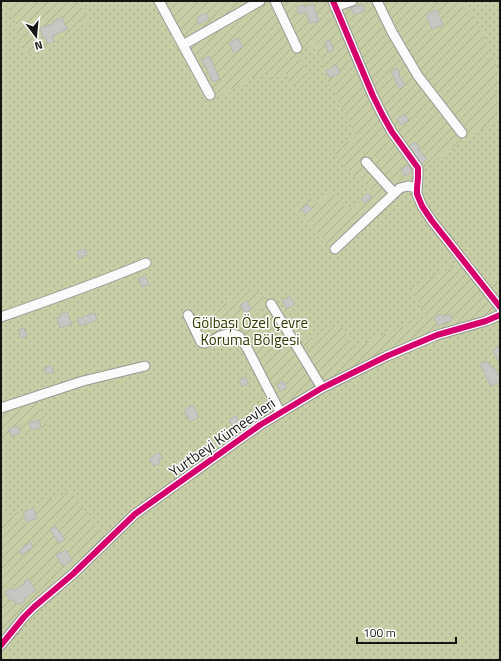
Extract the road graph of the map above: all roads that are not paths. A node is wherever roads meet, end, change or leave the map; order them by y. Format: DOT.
graph roads {
  1 [pos="159,1"];
  2 [pos="260,1"];
  3 [pos="275,1"];
  4 [pos="352,1"];
  5 [pos="377,1"];
  6 [pos="334,4"];
  7 [pos="183,45"];
  8 [pos="297,48"];
  9 [pos="210,95"];
  10 [pos="462,133"];
  11 [pos="366,162"];
  12 [pos="416,188"];
  13 [pos="394,193"];
  14 [pos="335,249"];
  15 [pos="146,263"];
  16 [pos="271,304"];
  17 [pos="500,307"];
  18 [pos="188,315"];
  19 [pos="500,315"];
  20 [pos="1,317"];
  21 [pos="145,366"];
  22 [pos="322,388"];
  23 [pos="1,408"];
  24 [pos="280,412"];
  25 [pos="1,645"];
  1 -- 7 [label="street"];
  2 -- 7 [label="street"];
  3 -- 8 [label="street"];
  4 -- 6 [label="street"];
  5 -- 10 [label="street"];
  6 -- 12 [label="street"];
  7 -- 9 [label="street"];
  11 -- 13 [label="street"];
  12 -- 13 [label="street"];
  12 -- 17 [label="street"];
  13 -- 14 [label="street"];
  15 -- 20 [label="street"];
  16 -- 22 [label="street"];
  18 -- 24 [label="street, Yurtbeyi Kümeevleri"];
  19 -- 22 [label="street, Yurtbeyi Kümeevleri"];
  21 -- 23 [label="street"];
  22 -- 24 [label="street, Yurtbeyi Kümeevleri"];
  24 -- 25 [label="street, Yurtbeyi Kümeevleri"];
}
